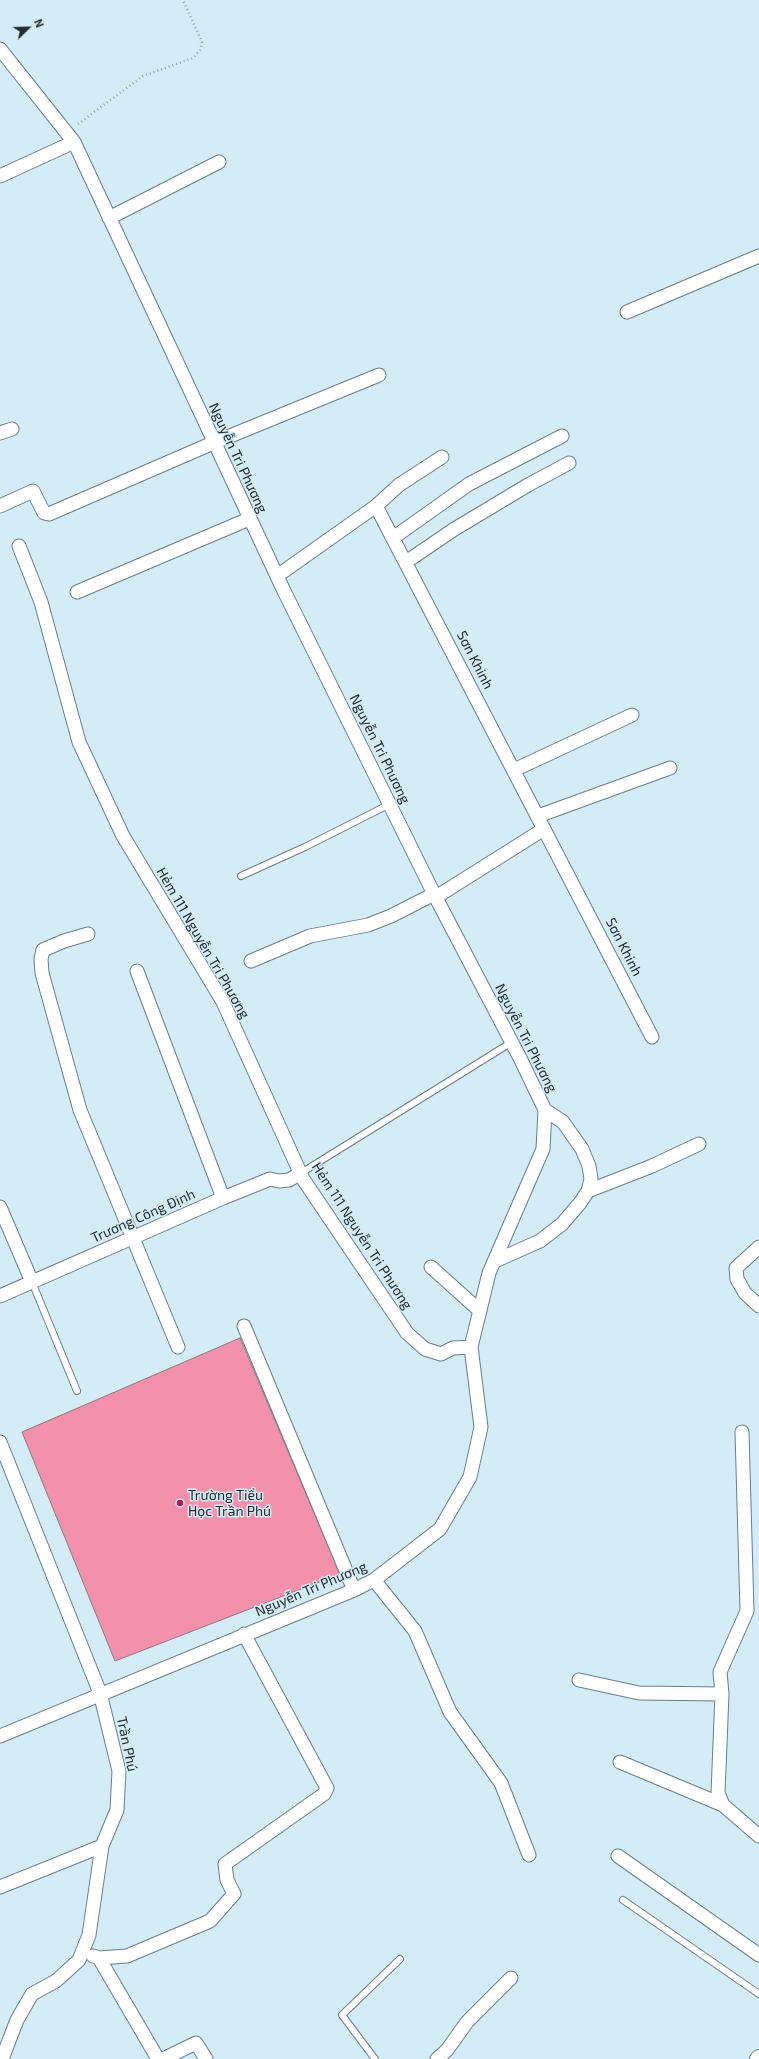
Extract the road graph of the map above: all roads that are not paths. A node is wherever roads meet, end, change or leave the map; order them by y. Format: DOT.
graph roads {
  1 [pos="0,49"];
  2 [pos="70,137"];
  3 [pos="219,162"];
  4 [pos="0,176"];
  5 [pos="109,218"];
  6 [pos="759,256"];
  7 [pos="627,312"];
  8 [pos="379,375"];
  9 [pos="562,436"];
  10 [pos="213,443"];
  11 [pos="442,457"];
  12 [pos="569,463"];
  13 [pos="0,506"];
  14 [pos="376,506"];
  15 [pos="249,518"];
  16 [pos="393,538"];
  17 [pos="19,546"];
  18 [pos="406,562"];
  19 [pos="277,576"];
  20 [pos="78,592"];
  21 [pos="632,715"];
  22 [pos="670,768"];
  23 [pos="514,770"];
  24 [pos="390,804"];
  25 [pos="538,816"];
  26 [pos="544,829"];
  27 [pos="241,876"];
  28 [pos="435,896"];
  29 [pos="88,934"];
  30 [pos="251,961"];
  31 [pos="137,971"];
  32 [pos="652,1037"];
  33 [pos="512,1042"];
  34 [pos="545,1110"];
  35 [pos="699,1144"];
  36 [pos="301,1173"];
  37 [pos="588,1190"];
  38 [pos="223,1198"];
  39 [pos="0,1207"];
  40 [pos="132,1238"];
  41 [pos="759,1247"];
  42 [pos="494,1261"];
  43 [pos="430,1267"];
  44 [pos="32,1282"];
  45 [pos="0,1296"];
  46 [pos="759,1306"];
  47 [pos="480,1311"];
  48 [pos="244,1326"];
  49 [pos="178,1347"];
  50 [pos="470,1347"];
  51 [pos="77,1391"];
  52 [pos="742,1432"];
  53 [pos="0,1442"];
  54 [pos="374,1580"];
  55 [pos="354,1590"];
  56 [pos="244,1634"];
  57 [pos="579,1680"];
  58 [pos="100,1693"];
  59 [pos="722,1694"];
  60 [pos="0,1736"];
  61 [pos="620,1762"];
  62 [pos="723,1805"];
  63 [pos="759,1836"];
  64 [pos="102,1846"];
  65 [pos="529,1855"];
  66 [pos="618,1856"];
  67 [pos="0,1887"];
  68 [pos="623,1900"];
  69 [pos="82,1951"];
  70 [pos="759,1955"];
  71 [pos="99,1958"];
  72 [pos="400,1959"];
  73 [pos="511,1978"];
  74 [pos="759,1994"];
  75 [pos="2,2059"];
  76 [pos="158,2059"];
  77 [pos="163,2059"];
  78 [pos="206,2059"];
  79 [pos="375,2059"];
  80 [pos="437,2059"];
  1 -- 2 [label="street, Nguyễn Tri Phương"];
  2 -- 4 [label="street"];
  2 -- 5 [label="street, Nguyễn Tri Phương"];
  3 -- 5 [label="street"];
  5 -- 10 [label="street, Nguyễn Tri Phương"];
  6 -- 7 [label="street"];
  8 -- 10 [label="street"];
  9 -- 16 [label="street"];
  10 -- 13 [label="street"];
  10 -- 15 [label="street, Nguyễn Tri Phương"];
  11 -- 14 [label="street"];
  12 -- 18 [label="street"];
  14 -- 16 [label="street, Sơn Khinh"];
  14 -- 19 [label="street"];
  15 -- 19 [label="street, Nguyễn Tri Phương"];
  15 -- 20 [label="street"];
  16 -- 18 [label="street, Sơn Khinh"];
  17 -- 36 [label="street, Hẻm 111 Nguyễn Tri Phương"];
  18 -- 23 [label="street, Sơn Khinh"];
  19 -- 24 [label="street, Nguyễn Tri Phương"];
  21 -- 23 [label="street"];
  22 -- 25 [label="street"];
  23 -- 25 [label="street, Sơn Khinh"];
  24 -- 27 [label="lane"];
  24 -- 28 [label="street, Nguyễn Tri Phương"];
  25 -- 26 [label="street, Sơn Khinh"];
  26 -- 28 [label="street"];
  26 -- 32 [label="street, Sơn Khinh"];
  28 -- 30 [label="street"];
  28 -- 33 [label="street, Nguyễn Tri Phương"];
  29 -- 40 [label="street"];
  31 -- 38 [label="street"];
  33 -- 34 [label="street, Nguyễn Tri Phương"];
  33 -- 36 [label="lane"];
  34 -- 37 [label="street"];
  34 -- 42 [label="street, Nguyễn Tri Phương"];
  35 -- 37 [label="street"];
  36 -- 38 [label="street, Trương Công Định"];
  36 -- 50 [label="street, Hẻm 111 Nguyễn Tri Phương"];
  37 -- 42 [label="street"];
  38 -- 40 [label="street, Trương Công Định"];
  39 -- 44 [label="street"];
  40 -- 44 [label="street, Trương Công Định"];
  40 -- 49 [label="street"];
  41 -- 46 [label="street"];
  42 -- 47 [label="street, Nguyễn Tri Phương"];
  43 -- 47 [label="street"];
  44 -- 45 [label="street, Trương Công Định"];
  44 -- 51 [label="lane"];
  47 -- 50 [label="street, Nguyễn Tri Phương"];
  48 -- 55 [label="street"];
  50 -- 54 [label="street, Nguyễn Tri Phương"];
  52 -- 59 [label="street"];
  53 -- 58 [label="street, Trần Phú"];
  54 -- 55 [label="street, Nguyễn Tri Phương"];
  54 -- 65 [label="street"];
  55 -- 56 [label="street, Nguyễn Tri Phương"];
  56 -- 58 [label="street, Nguyễn Tri Phương"];
  56 -- 71 [label="street"];
  57 -- 59 [label="street"];
  58 -- 60 [label="street, Nguyễn Tri Phương"];
  58 -- 64 [label="street, Trần Phú"];
  59 -- 62 [label="street"];
  61 -- 62 [label="street"];
  62 -- 63 [label="street"];
  64 -- 67 [label="street"];
  64 -- 69 [label="street, Trần Phú"];
  66 -- 70 [label="street"];
  68 -- 74 [label="lane"];
  69 -- 71 [label="street"];
  69 -- 75 [label="street, Trần Phú"];
  71 -- 76 [label="street"];
  72 -- 79 [label="lane"];
  73 -- 80 [label="street"];
  77 -- 78 [label="street"];
}
